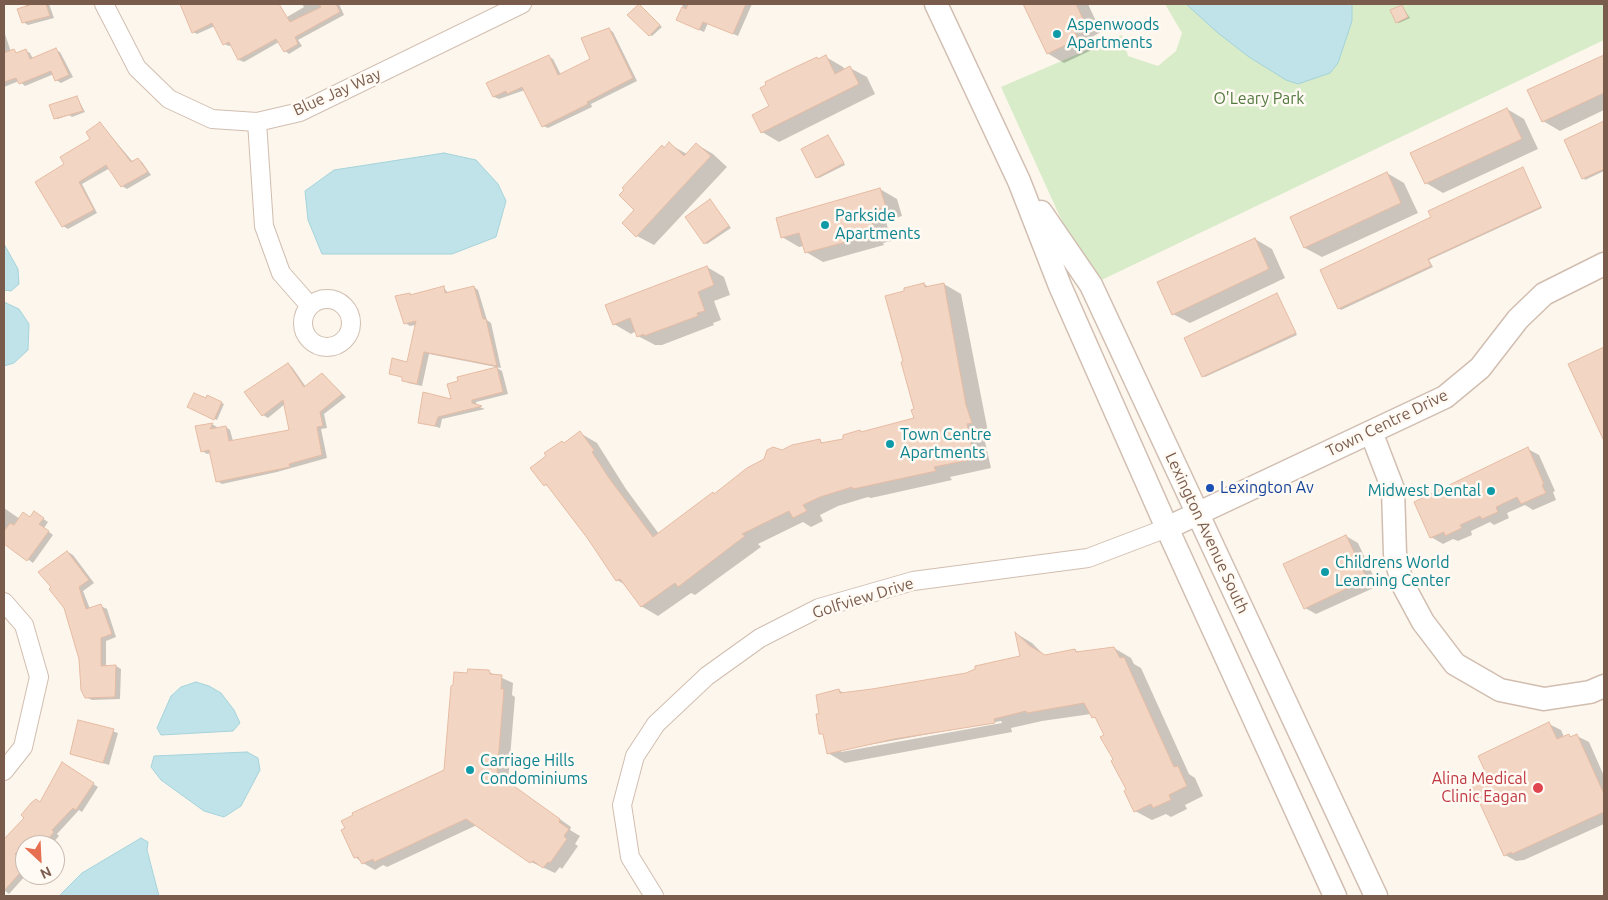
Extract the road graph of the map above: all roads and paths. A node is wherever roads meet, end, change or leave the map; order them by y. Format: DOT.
graph roads {
  1 [pos="104,4"];
  2 [pos="522,4"];
  3 [pos="936,4"];
  4 [pos="257,122"];
  5 [pos="1019,181"];
  6 [pos="1604,264"];
  7 [pos="310,306"];
  8 [pos="1370,432"];
  9 [pos="1198,514"];
  10 [pos="1167,528"];
  11 [pos="4,602"];
  12 [pos="1604,686"];
  13 [pos="4,770"];
  14 [pos="654,896"];
  15 [pos="1335,896"];
  16 [pos="1376,896"];
  1 -- 4 [label="street, Blue Jay Way"];
  2 -- 4 [label="street, Blue Jay Way"];
  3 -- 5 [label="street, Lexington Avenue South"];
  4 -- 7 [label="street"];
  5 -- 9 [label="street, Lexington Avenue South"];
  5 -- 10 [label="street, Lexington Avenue South"];
  6 -- 8 [label="street, Town Centre Drive"];
  8 -- 9 [label="street, Town Centre Drive"];
  8 -- 12 [label="street"];
  9 -- 10 [label="street, Town Centre Drive"];
  9 -- 16 [label="street, Lexington Avenue South"];
  10 -- 14 [label="street, Golfview Drive"];
  10 -- 15 [label="street, Lexington Avenue South"];
  11 -- 13 [label="street"];
}
